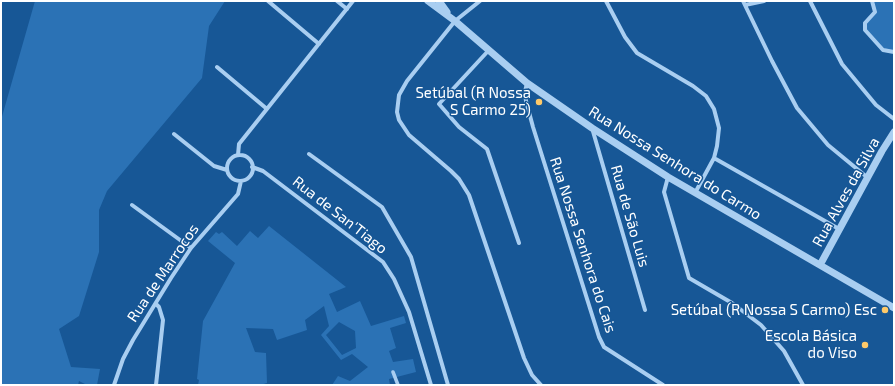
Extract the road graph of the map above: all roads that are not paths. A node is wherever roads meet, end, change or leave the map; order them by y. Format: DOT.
graph roads {
  1 [pos="268,1"];
  2 [pos="337,1"];
  3 [pos="354,1"];
  4 [pos="428,1"];
  5 [pos="439,1"];
  6 [pos="480,1"];
  7 [pos="606,1"];
  8 [pos="764,1"];
  9 [pos="810,1"];
  10 [pos="872,1"];
  11 [pos="744,3"];
  12 [pos="347,9"];
  13 [pos="455,21"];
  14 [pos="319,44"];
  15 [pos="490,50"];
  16 [pos="894,52"];
  17 [pos="217,67"];
  18 [pos="528,83"];
  19 [pos="267,109"];
  20 [pos="894,119"];
  21 [pos="592,128"];
  22 [pos="894,132"];
  23 [pos="174,134"];
  24 [pos="309,154"];
  25 [pos="238,155"];
  26 [pos="714,158"];
  27 [pos="252,167"];
  28 [pos="227,170"];
  29 [pos="668,177"];
  30 [pos="868,178"];
  31 [pos="241,181"];
  32 [pos="695,193"];
  33 [pos="132,204"];
  34 [pos="839,229"];
  35 [pos="519,243"];
  36 [pos="191,248"];
  37 [pos="820,266"];
  38 [pos="156,304"];
  39 [pos="894,308"];
  40 [pos="645,310"];
  41 [pos="393,372"];
  42 [pos="114,385"];
  43 [pos="156,385"];
  44 [pos="398,385"];
  45 [pos="432,385"];
  46 [pos="448,385"];
  47 [pos="541,385"];
  48 [pos="663,385"];
  49 [pos="802,385"];
  1 -- 14 [label="street"];
  2 -- 12 [label="street"];
  3 -- 12 [label="street"];
  4 -- 13 [label="street"];
  5 -- 13 [label="street"];
  6 -- 13 [label="street"];
  7 -- 26 [label="street"];
  8 -- 11 [label="street"];
  9 -- 20 [label="street"];
  10 -- 16 [label="street"];
  11 -- 30 [label="street"];
  12 -- 14 [label="street"];
  13 -- 15 [label="street, Rua Nossa Senhora do Carmo"];
  13 -- 47 [label="street"];
  14 -- 19 [label="street"];
  15 -- 18 [label="street, Rua Nossa Senhora do Carmo"];
  15 -- 35 [label="street"];
  17 -- 19 [label="street"];
  18 -- 21 [label="street, Rua Nossa Senhora do Carmo"];
  18 -- 48 [label="street, Rua Nossa Senhora do Cais"];
  19 -- 25 [label="street"];
  21 -- 29 [label="street, Rua Nossa Senhora do Carmo"];
  21 -- 40 [label="street, Rua de São Luis"];
  22 -- 30 [label="street, Rua Alves da Silva"];
  23 -- 28 [label="street"];
  24 -- 46 [label="street"];
  25 -- 27 [label="street"];
  25 -- 28 [label="street"];
  26 -- 32 [label="street"];
  26 -- 34 [label="street"];
  27 -- 31 [label="street"];
  27 -- 45 [label="street, Rua de San'Tiago"];
  28 -- 31 [label="street"];
  29 -- 32 [label="street, Rua Nossa Senhora do Carmo"];
  29 -- 49 [label="street"];
  30 -- 34 [label="street, Rua Alves da Silva"];
  31 -- 36 [label="street, Rua de Marrocos"];
  32 -- 37 [label="street, Rua Nossa Senhora do Carmo"];
  33 -- 36 [label="street"];
  34 -- 37 [label="street, Rua Alves da Silva"];
  36 -- 38 [label="street, Rua de Marrocos"];
  37 -- 39 [label="street, Rua Nossa Senhora do Carmo"];
  38 -- 42 [label="street, Rua de Marrocos"];
  38 -- 43 [label="street"];
  41 -- 44 [label="street"];
}
